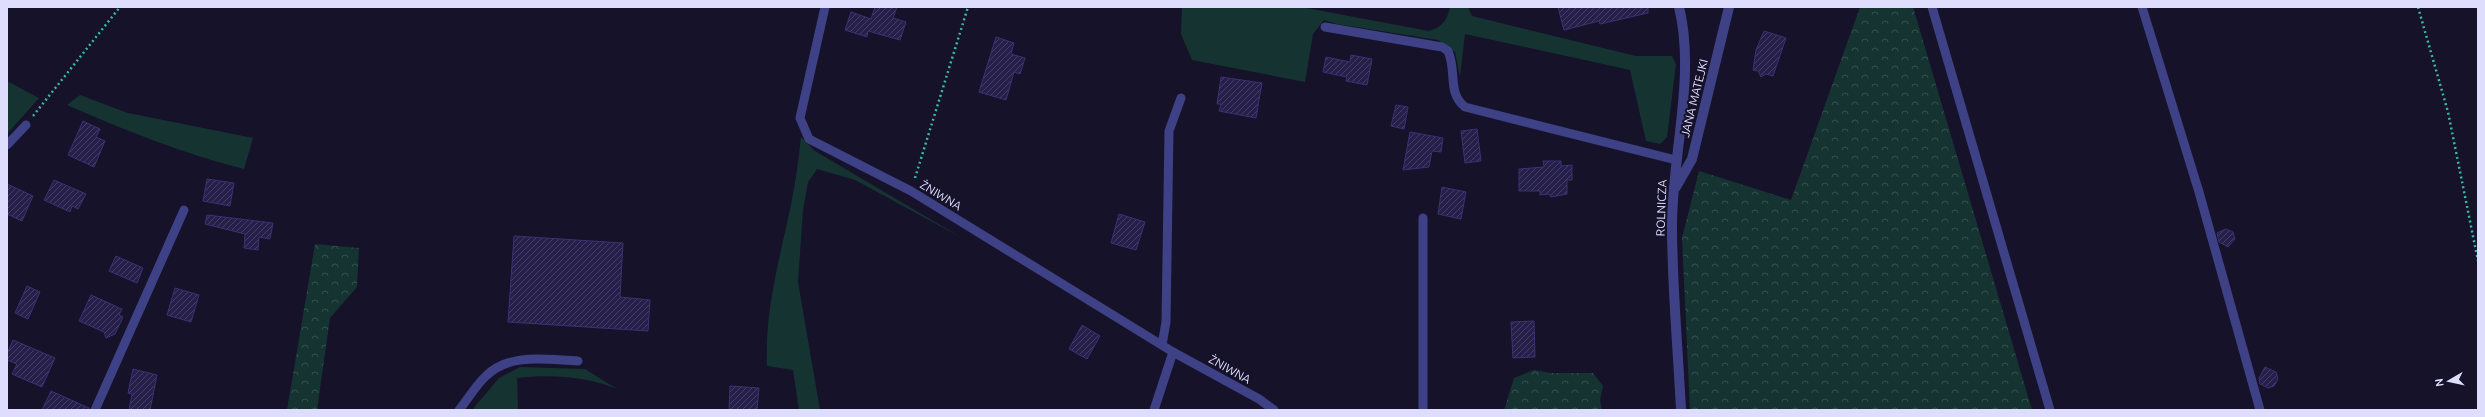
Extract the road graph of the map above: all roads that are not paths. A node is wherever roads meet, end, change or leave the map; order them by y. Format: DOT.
graph roads {
  1 [pos="825,7"];
  2 [pos="1679,7"];
  3 [pos="1729,7"];
  4 [pos="1932,7"];
  5 [pos="2142,7"];
  6 [pos="1325,27"];
  7 [pos="1180,98"];
  8 [pos="26,125"];
  9 [pos="7,145"];
  10 [pos="1676,160"];
  11 [pos="1674,191"];
  12 [pos="184,210"];
  13 [pos="1423,218"];
  14 [pos="1162,345"];
  15 [pos="1173,352"];
  16 [pos="578,361"];
  17 [pos="95,410"];
  18 [pos="459,410"];
  19 [pos="1154,410"];
  20 [pos="1274,410"];
  21 [pos="1423,410"];
  22 [pos="1681,410"];
  23 [pos="2050,410"];
  24 [pos="2260,410"];
  1 -- 14 [label="lane, ŻNIWNA"];
  2 -- 10 [label="street, ROLNICZA"];
  3 -- 11 [label="street, JANA MATEJKI"];
  4 -- 23 [label="lane"];
  5 -- 24 [label="lane"];
  6 -- 10 [label="lane"];
  7 -- 14 [label="lane"];
  8 -- 9 [label="lane"];
  10 -- 11 [label="street, ROLNICZA"];
  11 -- 22 [label="street, ROLNICZA"];
  12 -- 17 [label="lane"];
  13 -- 21 [label="lane"];
  14 -- 15 [label="lane, ŻNIWNA"];
  15 -- 19 [label="lane"];
  15 -- 20 [label="lane, ŻNIWNA"];
  16 -- 18 [label="lane"];
}
